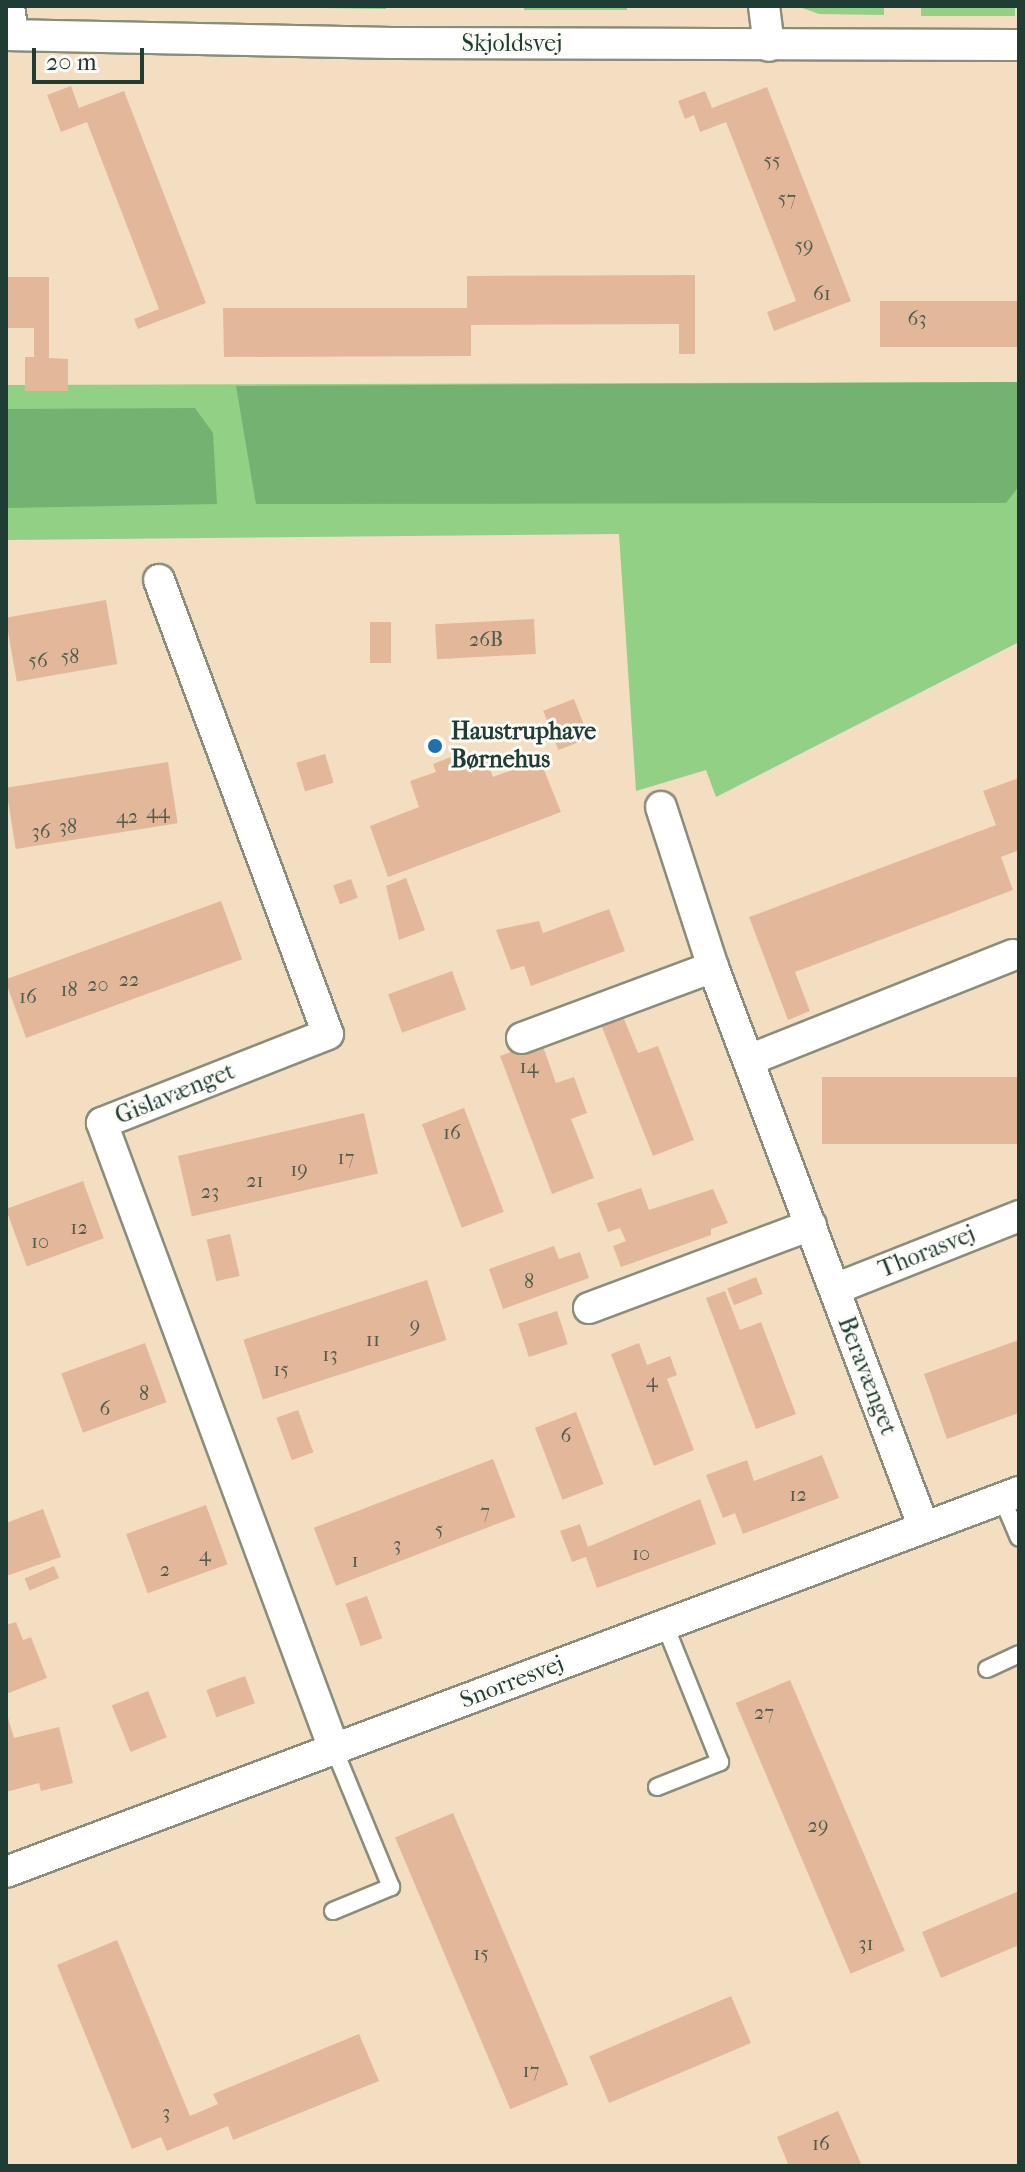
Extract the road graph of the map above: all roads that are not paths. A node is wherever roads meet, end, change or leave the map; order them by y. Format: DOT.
graph roads {
  1 [pos="764,6"];
  2 [pos="9,26"];
  3 [pos="1019,45"];
  4 [pos="769,46"];
  5 [pos="159,580"];
  6 [pos="661,807"];
  7 [pos="1013,955"];
  8 [pos="713,967"];
  9 [pos="522,1038"];
  10 [pos="749,1060"];
  11 [pos="1019,1216"];
  12 [pos="811,1225"];
  13 [pos="835,1289"];
  14 [pos="589,1308"];
  15 [pos="1010,1495"];
  16 [pos="924,1528"];
  17 [pos="1019,1538"];
  18 [pos="665,1625"];
  19 [pos="1019,1654"];
  20 [pos="987,1669"];
  21 [pos="334,1749"];
  22 [pos="657,1787"];
  23 [pos="6,1872"];
  24 [pos="333,1911"];
  1 -- 4 [label="street"];
  2 -- 4 [label="street, Skjoldsvej"];
  3 -- 4 [label="street, Skjoldsvej"];
  5 -- 21 [label="street, Gislavænget"];
  6 -- 8 [label="street, Beravænget"];
  7 -- 10 [label="street"];
  8 -- 9 [label="street"];
  8 -- 10 [label="street, Beravænget"];
  10 -- 12 [label="street, Beravænget"];
  11 -- 13 [label="street, Thorasvej"];
  12 -- 13 [label="street, Beravænget"];
  12 -- 14 [label="street"];
  13 -- 16 [label="street, Beravænget"];
  15 -- 16 [label="street, Snorresvej"];
  15 -- 17 [label="lane"];
  16 -- 18 [label="street, Snorresvej"];
  18 -- 21 [label="street, Snorresvej"];
  18 -- 22 [label="lane"];
  19 -- 20 [label="lane"];
  21 -- 23 [label="street, Snorresvej"];
  21 -- 24 [label="lane"];
}
